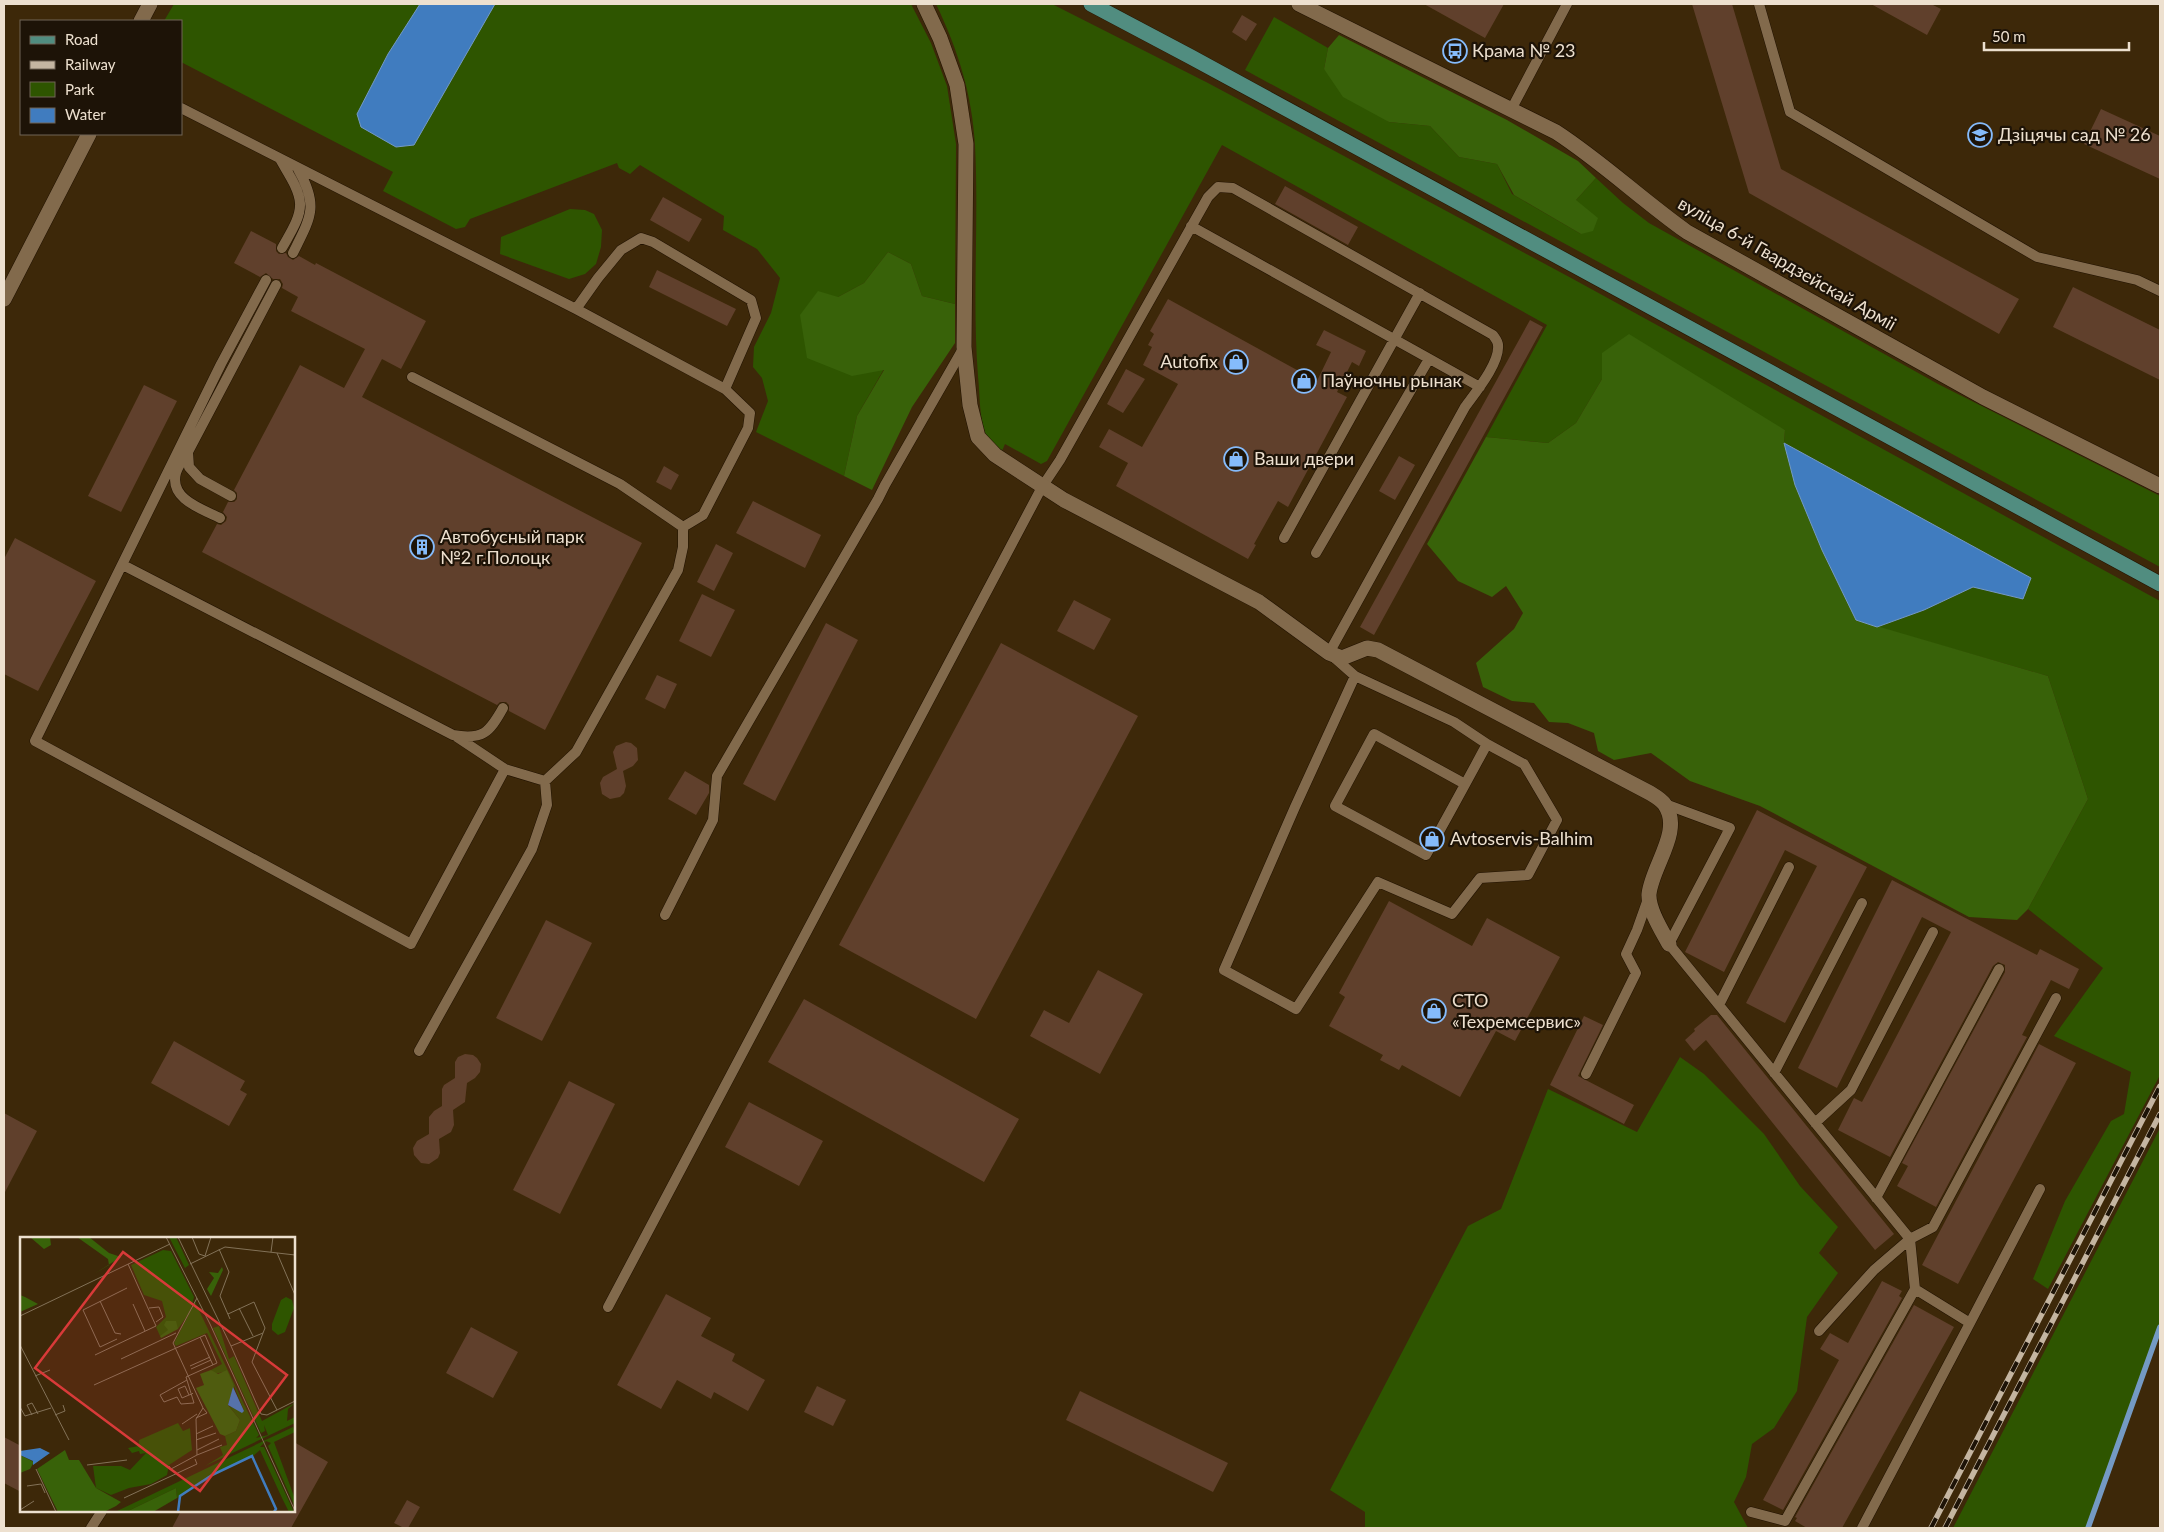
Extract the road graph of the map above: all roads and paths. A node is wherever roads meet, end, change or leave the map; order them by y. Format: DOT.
graph roads {
  1 [pos="150,4"];
  2 [pos="924,4"];
  3 [pos="1091,4"];
  4 [pos="1299,4"];
  5 [pos="1567,4"];
  6 [pos="1759,4"];
  7 [pos="142,20"];
  8 [pos="1512,108"];
  9 [pos="182,109"];
  10 [pos="88,135"];
  11 [pos="279,158"];
  12 [pos="297,168"];
  13 [pos="1191,226"];
  14 [pos="282,248"];
  15 [pos="293,253"];
  16 [pos="266,280"];
  17 [pos="276,285"];
  18 [pos="2160,291"];
  19 [pos="1420,293"];
  20 [pos="4,299"];
  21 [pos="576,309"];
  22 [pos="1393,339"];
  23 [pos="964,347"];
  24 [pos="1429,359"];
  25 [pos="412,377"];
  26 [pos="1480,387"];
  27 [pos="725,389"];
  28 [pos="188,452"];
  29 [pos="2160,486"];
  30 [pos="1042,487"];
  31 [pos="232,496"];
  32 [pos="220,518"];
  33 [pos="683,527"];
  34 [pos="1284,538"];
  35 [pos="1316,553"];
  36 [pos="123,565"];
  37 [pos="2160,584"];
  38 [pos="1329,653"];
  39 [pos="1355,676"];
  40 [pos="503,708"];
  41 [pos="454,735"];
  42 [pos="1487,744"];
  43 [pos="505,769"];
  44 [pos="545,781"];
  45 [pos="1465,784"];
  46 [pos="1665,804"];
  47 [pos="1789,867"];
  48 [pos="1649,896"];
  49 [pos="1862,903"];
  50 [pos="665,915"];
  51 [pos="1933,932"];
  52 [pos="1669,944"];
  53 [pos="2000,970"];
  54 [pos="2056,998"];
  55 [pos="1719,1005"];
  56 [pos="419,1051"];
  57 [pos="1774,1073"];
  58 [pos="1586,1074"];
  59 [pos="1815,1123"];
  60 [pos="2040,1189"];
  61 [pos="1876,1198"];
  62 [pos="1910,1239"];
  63 [pos="1915,1289"];
  64 [pos="608,1308"];
  65 [pos="1970,1323"];
  66 [pos="1819,1331"];
  67 [pos="101,1512"];
  68 [pos="1751,1512"];
  69 [pos="91,1528"];
  70 [pos="1862,1528"];
  1 -- 7 [label="street"];
  2 -- 23 [label="street"];
  3 -- 37 [label="main road"];
  4 -- 8 [label="street, вуліца 6-й Гвардзейскай Арміі"];
  5 -- 8 [label="lane"];
  6 -- 18 [label="lane"];
  8 -- 29 [label="street, вуліца 6-й Гвардзейскай Арміі"];
  9 -- 11 [label="lane"];
  10 -- 20 [label="street"];
  11 -- 12 [label="lane"];
  11 -- 14 [label="lane"];
  12 -- 15 [label="lane"];
  12 -- 21 [label="lane"];
  13 -- 19 [label="lane"];
  13 -- 22 [label="lane"];
  13 -- 30 [label="lane"];
  16 -- 36 [label="lane"];
  17 -- 28 [label="lane"];
  19 -- 22 [label="lane"];
  19 -- 26 [label="lane"];
  21 -- 27 [label="lane"];
  21 -- 27 [label="lane"];
  22 -- 24 [label="lane"];
  22 -- 34 [label="lane"];
  23 -- 30 [label="street"];
  23 -- 50 [label="lane"];
  24 -- 26 [label="lane"];
  24 -- 35 [label="lane"];
  25 -- 33 [label="lane"];
  26 -- 38 [label="lane"];
  27 -- 33 [label="lane"];
  28 -- 31 [label="lane"];
  28 -- 32 [label="lane"];
  30 -- 38 [label="street"];
  30 -- 64 [label="lane"];
  33 -- 44 [label="lane"];
  36 -- 41 [label="lane"];
  36 -- 43 [label="lane"];
  38 -- 39 [label="lane"];
  38 -- 46 [label="street"];
  39 -- 42 [label="lane"];
  39 -- 42 [label="lane"];
  40 -- 41 [label="lane"];
  41 -- 43 [label="lane"];
  42 -- 45 [label="lane"];
  43 -- 44 [label="lane"];
  44 -- 56 [label="lane"];
  45 -- 45 [label="lane"];
  46 -- 48 [label="street"];
  46 -- 52 [label="lane"];
  47 -- 55 [label="lane"];
  48 -- 52 [label="street"];
  48 -- 58 [label="lane"];
  49 -- 57 [label="lane"];
  51 -- 59 [label="lane"];
  52 -- 55 [label="lane"];
  53 -- 61 [label="lane"];
  54 -- 62 [label="lane"];
  55 -- 57 [label="lane"];
  57 -- 59 [label="lane"];
  59 -- 61 [label="lane"];
  60 -- 65 [label="lane"];
  61 -- 62 [label="lane"];
  62 -- 63 [label="lane"];
  62 -- 66 [label="lane"];
  63 -- 65 [label="lane"];
  63 -- 68 [label="lane"];
  65 -- 70 [label="lane"];
  67 -- 69 [label="lane"];
}
